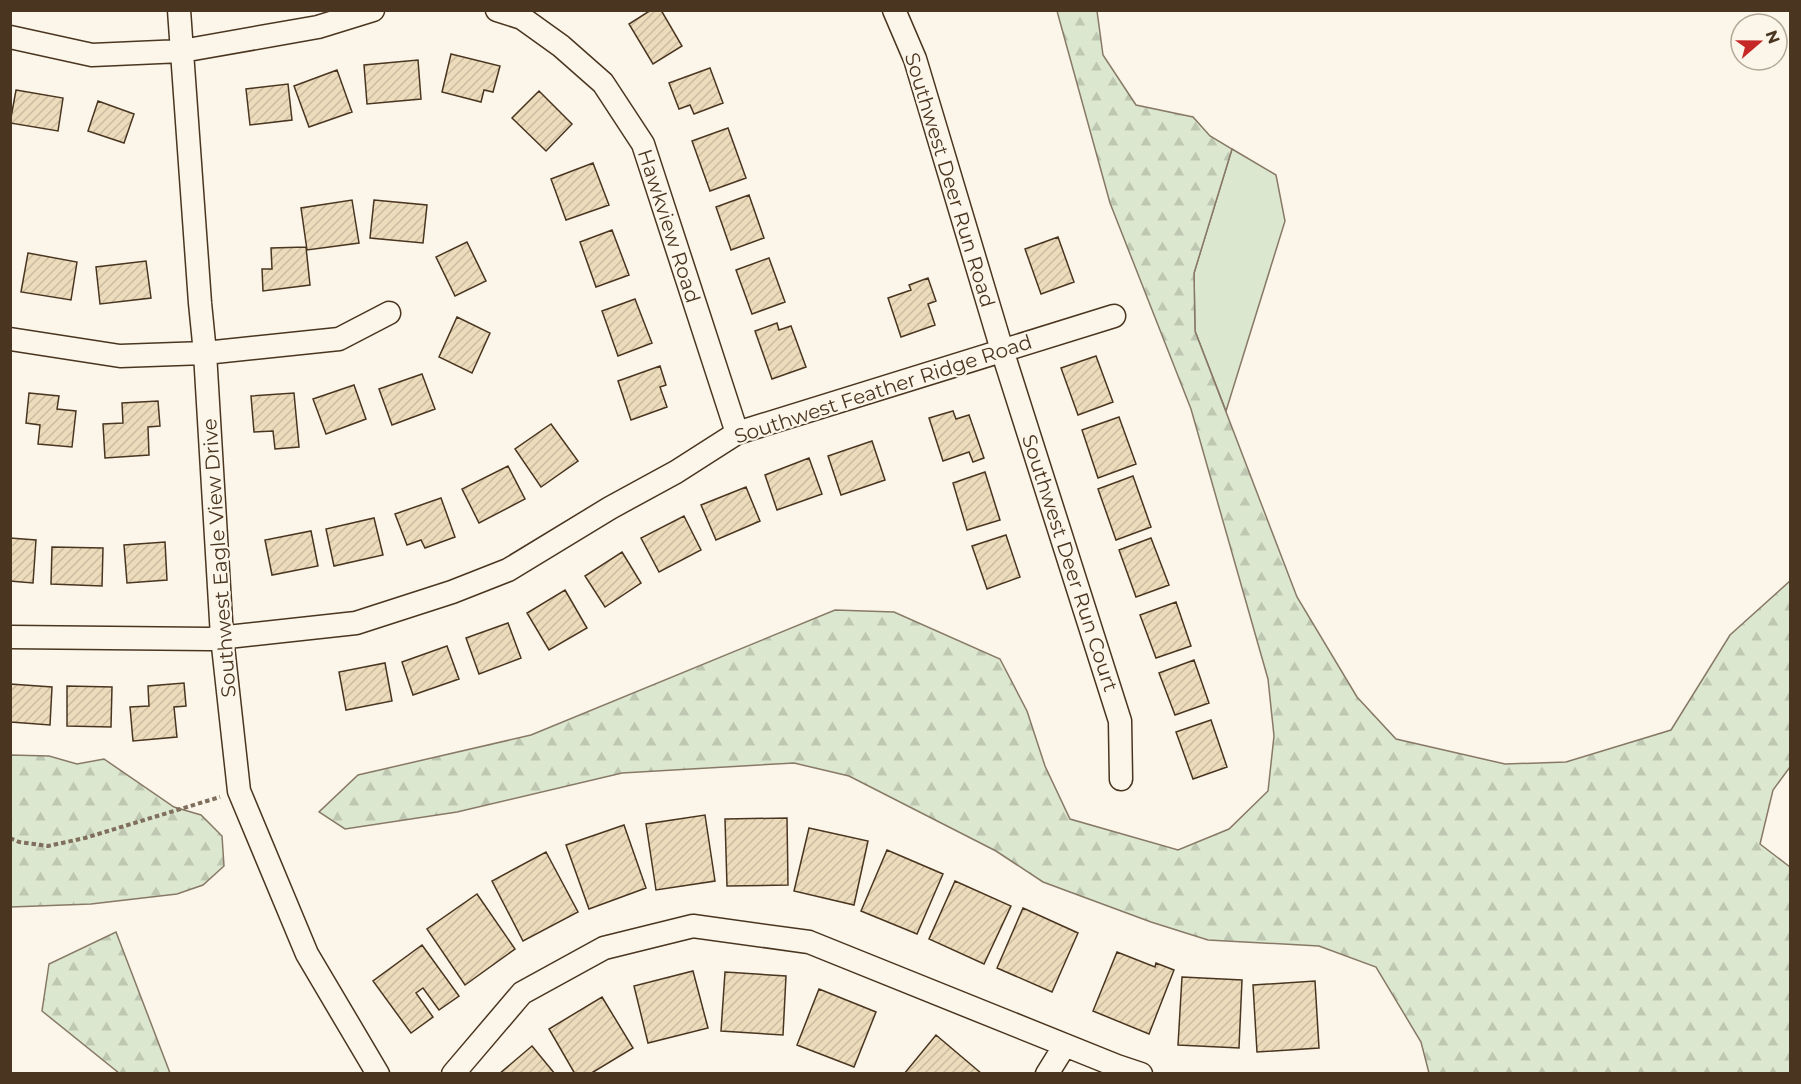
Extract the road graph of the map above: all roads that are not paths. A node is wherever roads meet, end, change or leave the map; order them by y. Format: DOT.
graph roads {
  1 [pos="179,10"];
  2 [pos="373,10"];
  3 [pos="497,10"];
  4 [pos="894,10"];
  5 [pos="10,37"];
  6 [pos="182,51"];
  7 [pos="389,313"];
  8 [pos="1114,316"];
  9 [pos="10,339"];
  10 [pos="1002,350"];
  11 [pos="205,353"];
  12 [pos="737,432"];
  13 [pos="10,637"];
  14 [pos="222,637"];
  15 [pos="1121,779"];
  16 [pos="1065,1045"];
  17 [pos="378,1074"];
  18 [pos="453,1074"];
  19 [pos="1047,1074"];
  20 [pos="1141,1074"];
  1 -- 6 [label="street, Southwest Eagle View Drive"];
  2 -- 6 [label="street"];
  3 -- 12 [label="street, Hawkview Road"];
  4 -- 10 [label="street, Southwest Deer Run Road"];
  5 -- 6 [label="street"];
  6 -- 11 [label="street, Southwest Eagle View Drive"];
  7 -- 11 [label="street"];
  8 -- 10 [label="street, Southwest Feather Ridge Road"];
  9 -- 11 [label="street"];
  10 -- 12 [label="street, Southwest Feather Ridge Road"];
  10 -- 15 [label="street, Southwest Deer Run Court"];
  11 -- 14 [label="street, Southwest Eagle View Drive"];
  12 -- 14 [label="street, Southwest Feather Ridge Road"];
  13 -- 14 [label="street, Southwest Feather Ridge Road"];
  14 -- 17 [label="street, Southwest Eagle View Drive"];
  16 -- 18 [label="street"];
  16 -- 19 [label="street"];
  16 -- 20 [label="street"];
}
